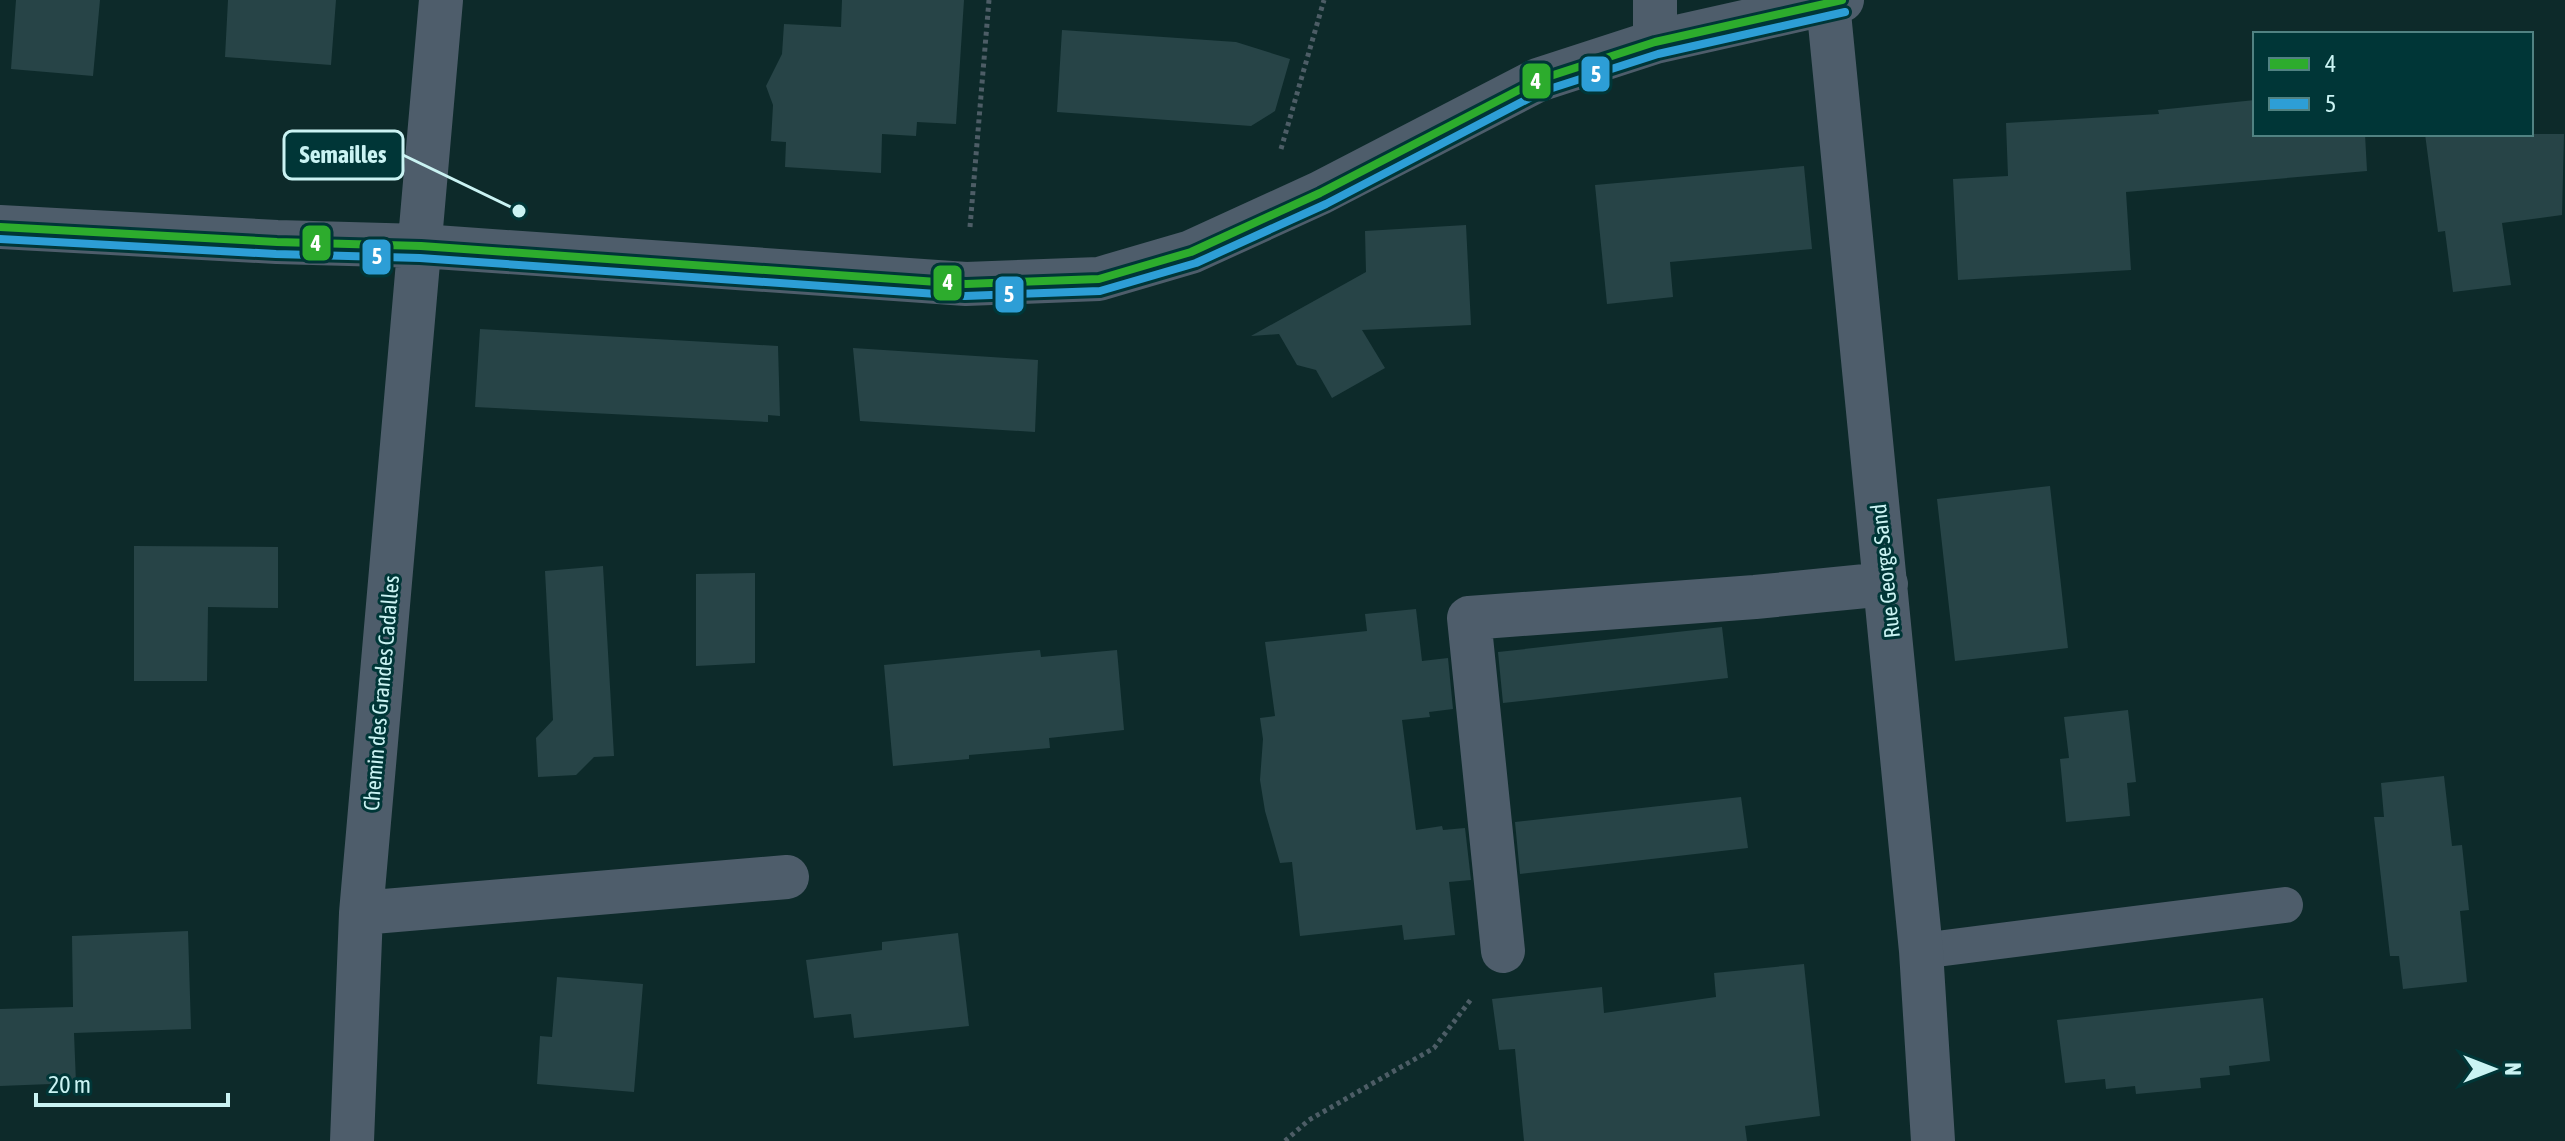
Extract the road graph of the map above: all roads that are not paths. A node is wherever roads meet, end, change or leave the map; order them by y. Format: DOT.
graph roads {
  1 [pos="441,0"];
  2 [pos="1835,1"];
  3 [pos="1655,21"];
  4 [pos="0,227"];
  5 [pos="421,246"];
  6 [pos="1886,584"];
  7 [pos="787,877"];
  8 [pos="2285,905"];
  9 [pos="361,913"];
  10 [pos="1503,951"];
  11 [pos="1921,951"];
  12 [pos="352,1141"];
  13 [pos="1933,1141"];
  1 -- 5 [label="street, Chemin des Grandes Cadalles"];
  2 -- 3 [label="street"];
  2 -- 6 [label="street, Rue George Sand"];
  3 -- 5 [label="street"];
  4 -- 5 [label="street"];
  5 -- 9 [label="street, Chemin des Grandes Cadalles"];
  6 -- 10 [label="street"];
  6 -- 11 [label="street, Rue George Sand"];
  7 -- 9 [label="street"];
  8 -- 11 [label="lane"];
  9 -- 12 [label="street, Chemin des Grandes Cadalles"];
  11 -- 13 [label="street, Rue George Sand"];
}
